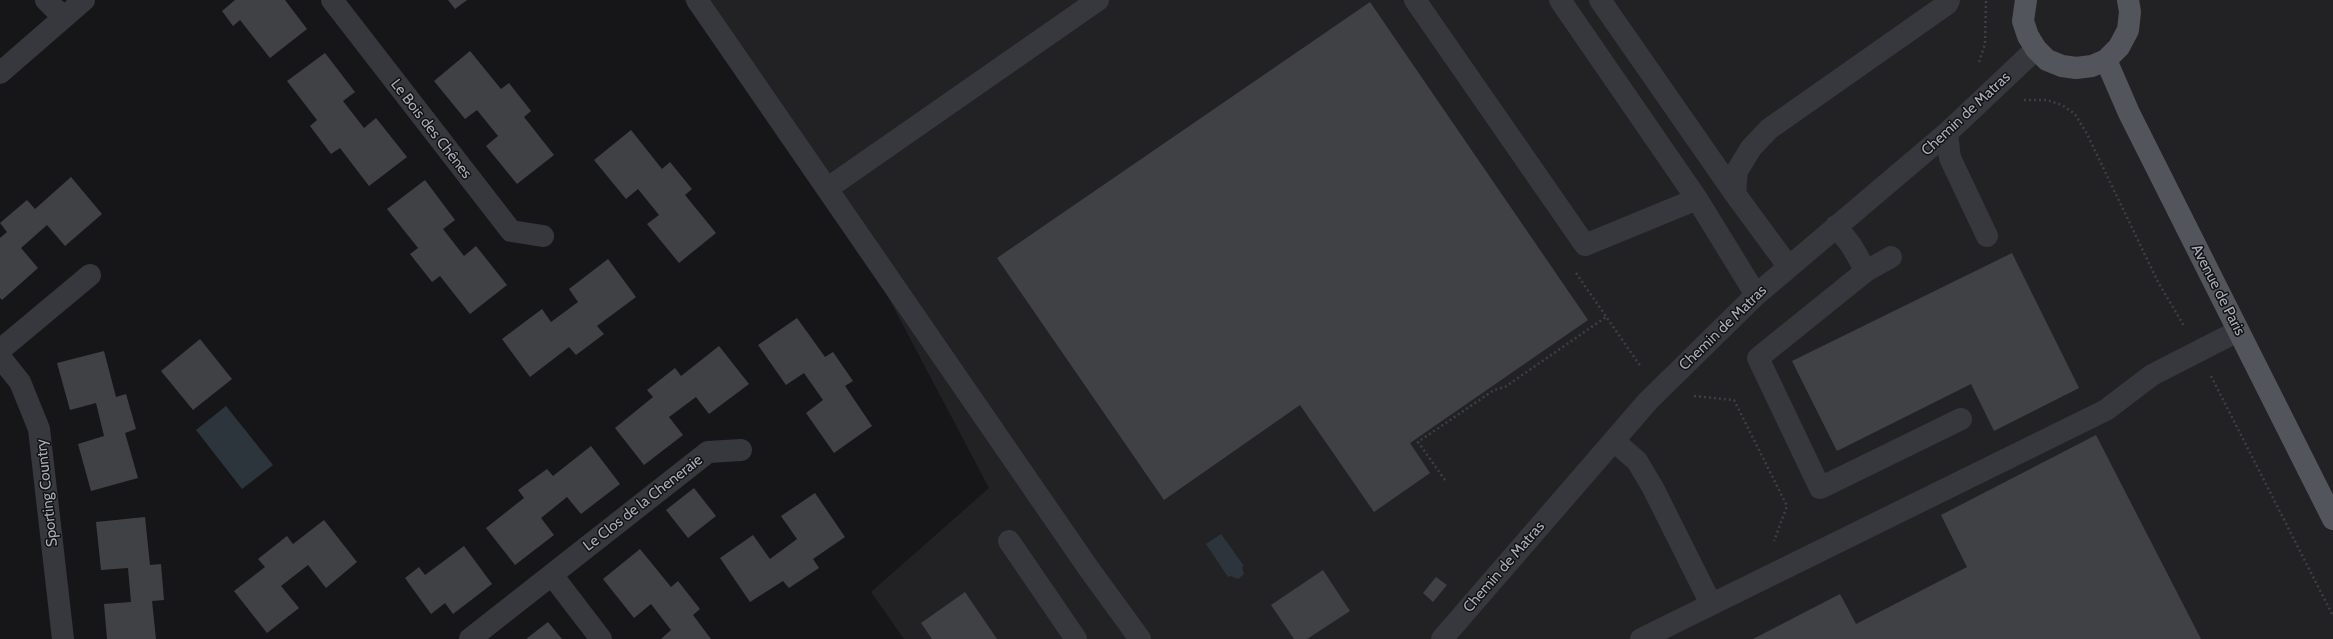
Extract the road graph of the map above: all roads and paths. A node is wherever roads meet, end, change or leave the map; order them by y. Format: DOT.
graph roads {
  1 [pos="46,0"];
  2 [pos="84,0"];
  3 [pos="332,0"];
  4 [pos="697,0"];
  5 [pos="1098,0"];
  6 [pos="1415,0"];
  7 [pos="1560,0"];
  8 [pos="1600,0"];
  9 [pos="1949,0"];
  10 [pos="1986,0"];
  11 [pos="2026,0"];
  12 [pos="2128,0"];
  13 [pos="63,17"];
  14 [pos="2036,49"];
  15 [pos="2106,60"];
  16 [pos="1979,64"];
  17 [pos="0,73"];
  18 [pos="1947,134"];
  19 [pos="828,188"];
  20 [pos="1735,194"];
  21 [pos="1697,199"];
  22 [pos="1836,226"];
  23 [pos="543,236"];
  24 [pos="1987,236"];
  25 [pos="1891,257"];
  26 [pos="1788,266"];
  27 [pos="1866,271"];
  28 [pos="90,275"];
  29 [pos="1756,295"];
  30 [pos="1606,317"];
  31 [pos="2238,331"];
  32 [pos="0,350"];
  33 [pos="0,357"];
  34 [pos="1688,396"];
  35 [pos="1961,419"];
  36 [pos="1614,441"];
  37 [pos="740,450"];
  38 [pos="1445,480"];
  39 [pos="2333,519"];
  40 [pos="1009,541"];
  41 [pos="1786,567"];
  42 [pos="552,575"];
  43 [pos="1711,604"];
  44 [pos="63,639"];
  45 [pos="470,639"];
  46 [pos="601,639"];
  47 [pos="1076,639"];
  48 [pos="1140,639"];
  49 [pos="1442,639"];
  50 [pos="1641,639"];
  1 -- 13 [label="street"];
  2 -- 13 [label="street"];
  3 -- 23 [label="street, Le Bois des Chênes"];
  4 -- 19 [label="street"];
  5 -- 19 [label="street"];
  6 -- 21 [label="street"];
  7 -- 21 [label="street"];
  8 -- 20 [label="street"];
  9 -- 20 [label="street"];
  10 -- 16 [label="path"];
  11 -- 14 [label="main road"];
  12 -- 15 [label="main road"];
  13 -- 17 [label="street"];
  14 -- 15 [label="main road"];
  14 -- 18 [label="street, Chemin de Matras"];
  15 -- 31 [label="main road, Avenue de Paris"];
  18 -- 22 [label="street, Chemin de Matras"];
  18 -- 24 [label="street"];
  19 -- 48 [label="street"];
  20 -- 26 [label="street"];
  21 -- 29 [label="street"];
  22 -- 26 [label="street, Chemin de Matras"];
  22 -- 27 [label="street"];
  25 -- 27 [label="street"];
  26 -- 29 [label="street, Chemin de Matras"];
  27 -- 35 [label="street"];
  28 -- 32 [label="street"];
  29 -- 36 [label="street, Chemin de Matras"];
  30 -- 38 [label="path"];
  31 -- 39 [label="main road, Avenue de Paris"];
  31 -- 41 [label="street"];
  33 -- 44 [label="street, Sporting Country"];
  34 -- 41 [label="path"];
  36 -- 43 [label="street"];
  36 -- 49 [label="street, Chemin de Matras"];
  37 -- 42 [label="street, Le Clos de la Cheneraie"];
  40 -- 47 [label="street"];
  41 -- 43 [label="street"];
  42 -- 45 [label="street, Le Clos de la Cheneraie"];
  42 -- 46 [label="street"];
  43 -- 50 [label="street"];
}
